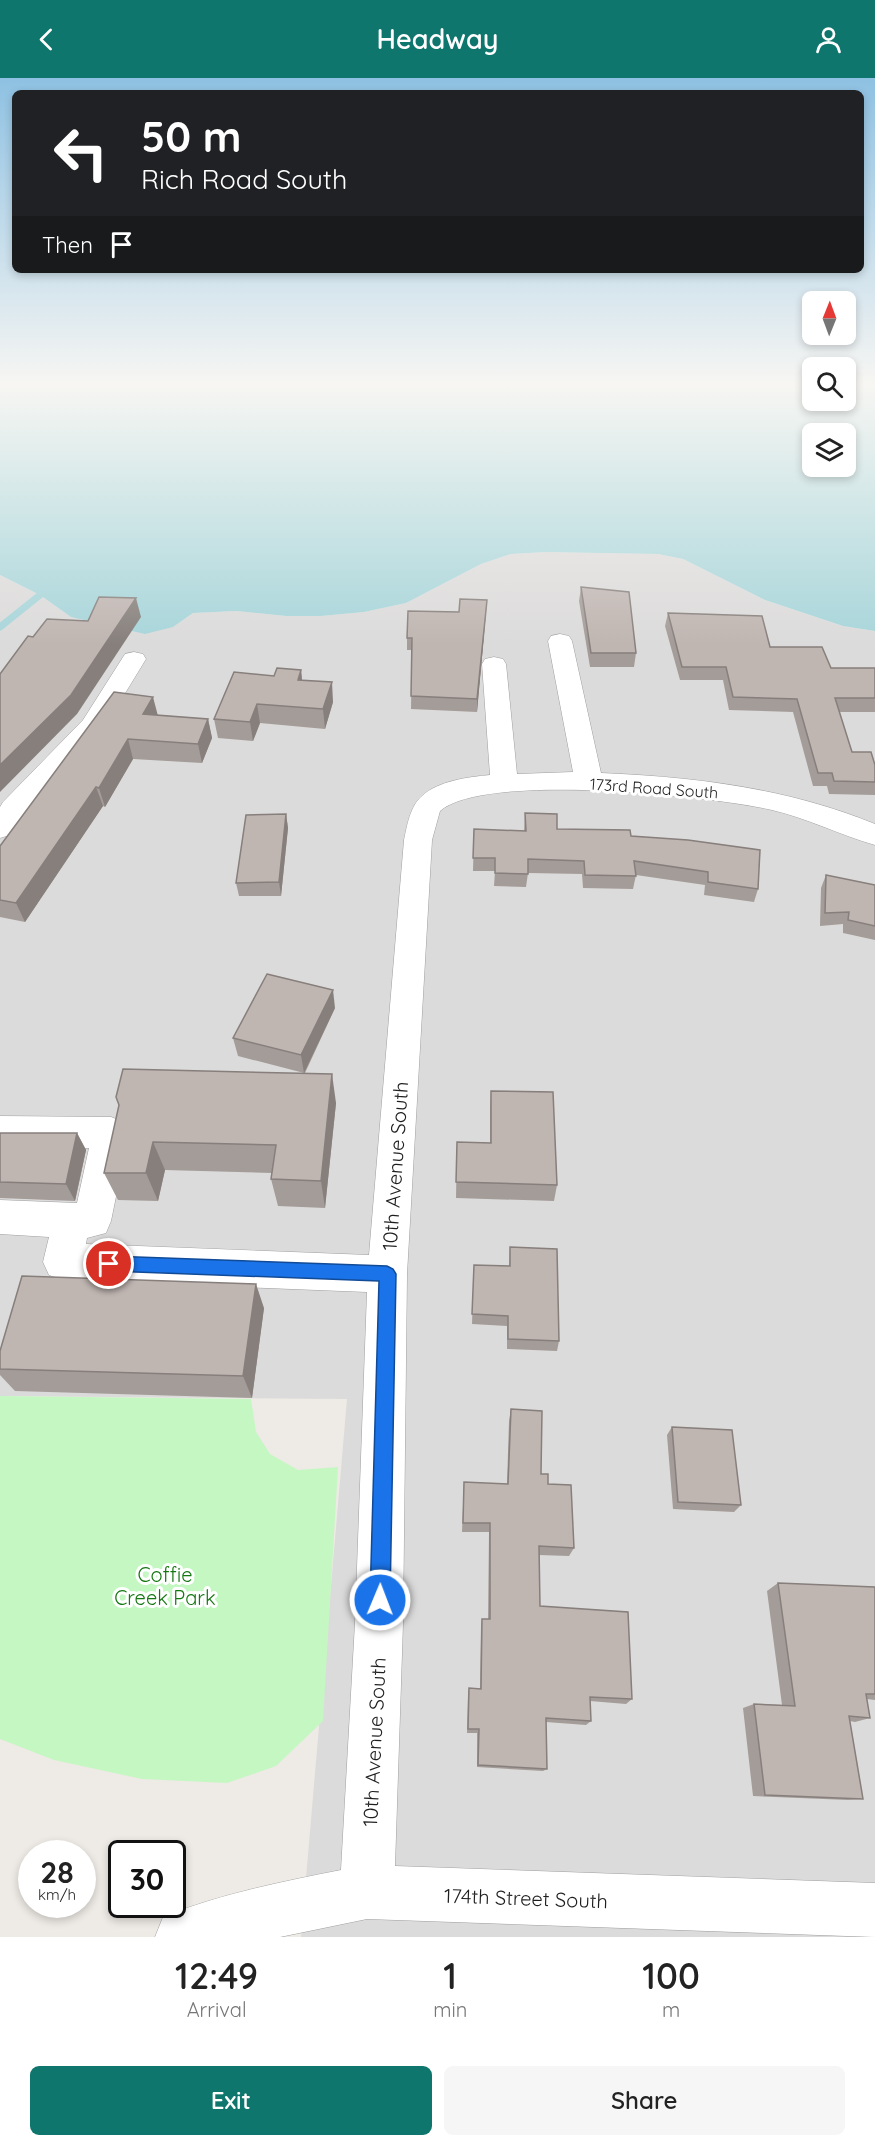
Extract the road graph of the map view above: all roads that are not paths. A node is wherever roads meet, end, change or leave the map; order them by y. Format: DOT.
graph roads {
  1 [pos="560,641"];
  2 [pos="134,659"];
  3 [pos="494,664"];
  4 [pos="504,782"];
  5 [pos="589,783"];
  6 [pos="431,803"];
  7 [pos="0,828"];
  8 [pos="875,835"];
  9 [pos="0,1132"];
  10 [pos="0,1217"];
  11 [pos="72,1219"];
  12 [pos="387,1274"];
  13 [pos="367,1892"];
  14 [pos="875,1911"];
  15 [pos="183,1937"];
  1 -- 5 [label="street"];
  2 -- 7 [label="street"];
  3 -- 4 [label="street"];
  4 -- 5 [label="street, 173rd Road South"];
  4 -- 6 [label="street, 173rd Road South"];
  5 -- 8 [label="street, 173rd Road South"];
  6 -- 12 [label="street, 10th Avenue South"];
  9 -- 11 [label="street"];
  10 -- 11 [label="street"];
  11 -- 12 [label="street"];
  12 -- 13 [label="street, 10th Avenue South"];
  13 -- 14 [label="street, 174th Street South"];
  13 -- 15 [label="street, 174th Street South"];
}
